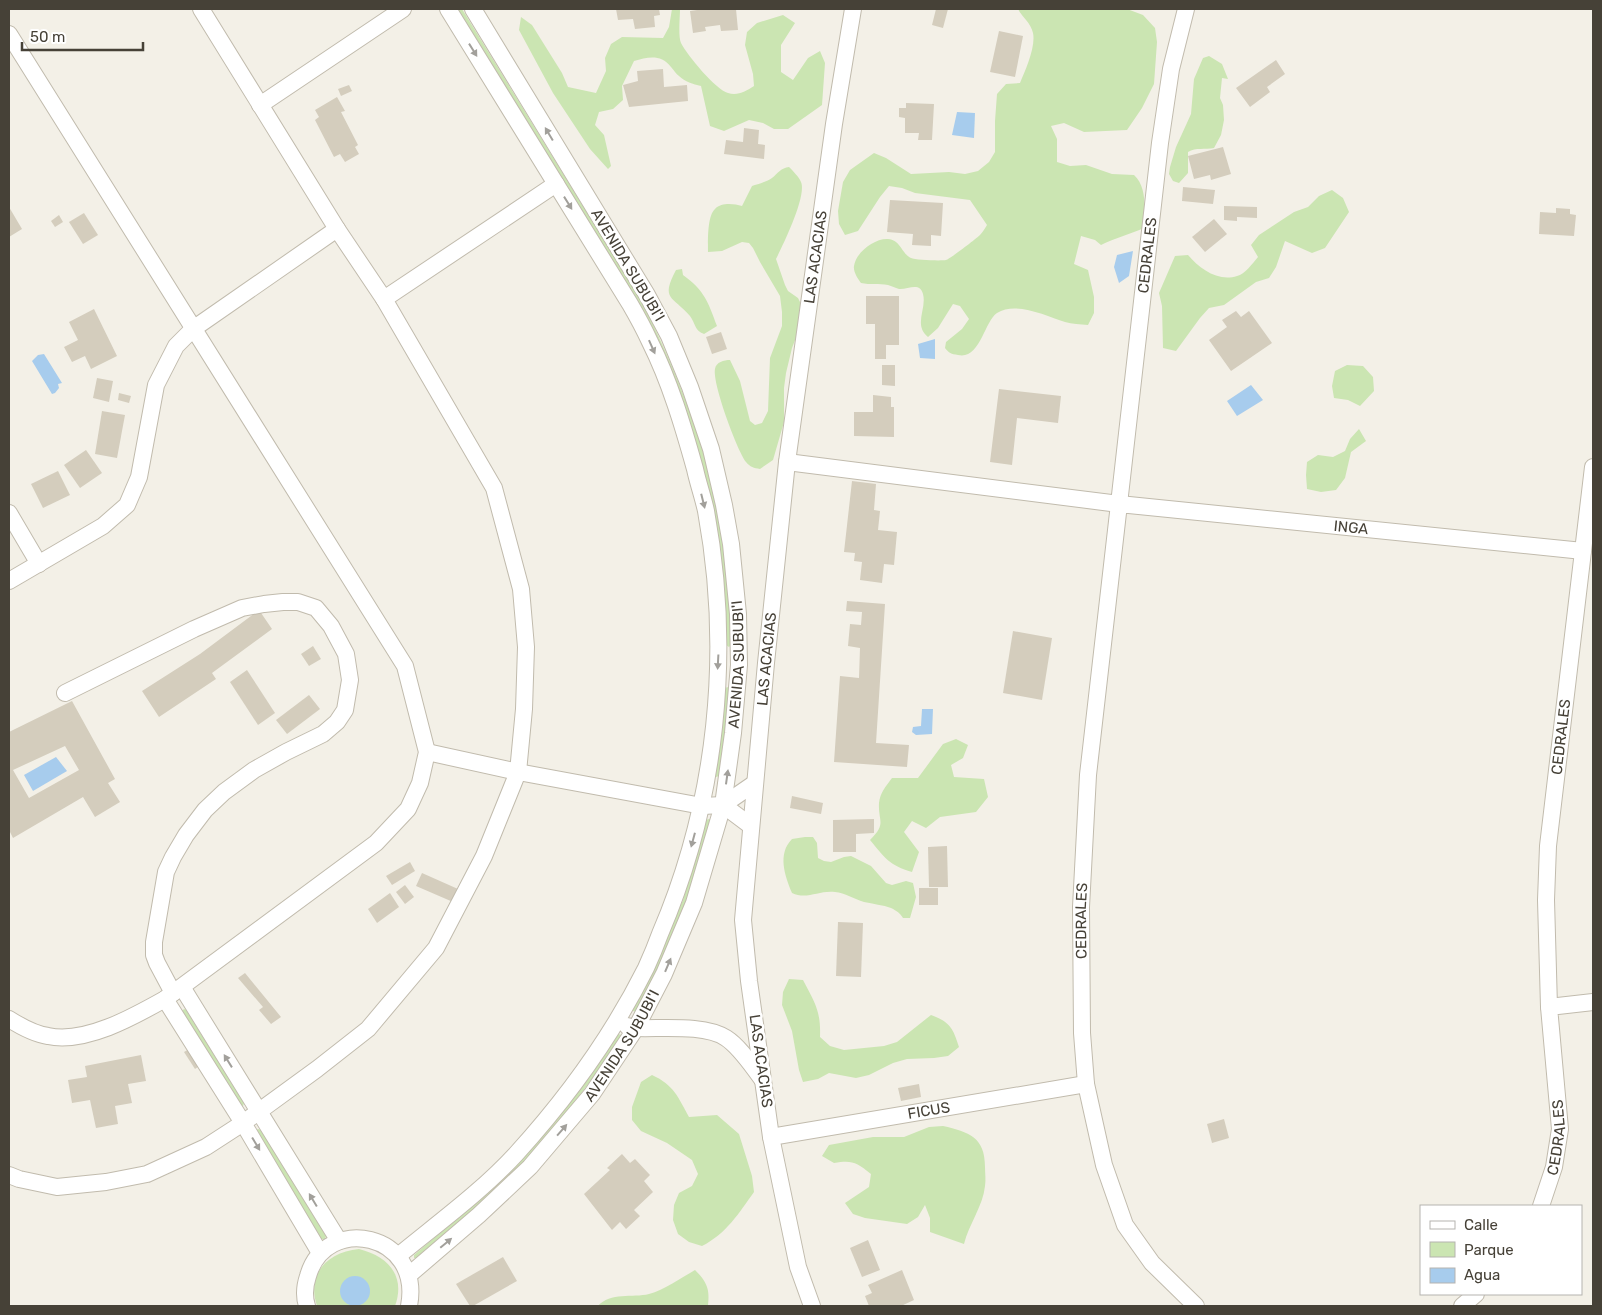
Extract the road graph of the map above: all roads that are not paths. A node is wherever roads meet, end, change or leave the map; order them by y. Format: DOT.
graph roads {
  1 [pos="201,9"];
  2 [pos="403,9"];
  3 [pos="448,9"];
  4 [pos="473,9"];
  5 [pos="853,9"];
  6 [pos="1186,9"];
  7 [pos="9,34"];
  8 [pos="260,104"];
  9 [pos="556,184"];
  10 [pos="337,229"];
  11 [pos="384,299"];
  12 [pos="193,329"];
  13 [pos="787,462"];
  14 [pos="1593,467"];
  15 [pos="1119,504"];
  16 [pos="9,513"];
  17 [pos="1583,551"];
  18 [pos="40,564"];
  19 [pos="9,581"];
  20 [pos="65,693"];
  21 [pos="427,752"];
  22 [pos="518,772"];
  23 [pos="756,783"];
  24 [pos="702,806"];
  25 [pos="724,806"];
  26 [pos="751,826"];
  27 [pos="173,993"];
  28 [pos="1593,1002"];
  29 [pos="1549,1007"];
  30 [pos="9,1019"];
  31 [pos="615,1023"];
  32 [pos="636,1028"];
  33 [pos="763,1080"];
  34 [pos="1086,1084"];
  35 [pos="259,1110"];
  36 [pos="243,1123"];
  37 [pos="771,1137"];
  38 [pos="9,1175"];
  39 [pos="1541,1205"];
  40 [pos="339,1241"];
  41 [pos="320,1253"];
  42 [pos="398,1256"];
  43 [pos="409,1275"];
  44 [pos="1475,1295"];
  45 [pos="304,1305"];
  46 [pos="409,1306"];
  47 [pos="812,1306"];
  48 [pos="1196,1306"];
  49 [pos="1462,1306"];
  1 -- 8 [label="street"];
  2 -- 8 [label="street"];
  3 -- 9 [label="street, AVENIDA SUBUBI'I, one-way"];
  25 -- 4 [label="street, AVENIDA SUBUBI'I, one-way"];
  5 -- 13 [label="street, LAS ACACIAS"];
  6 -- 15 [label="street, CEDRALES"];
  7 -- 12 [label="street"];
  8 -- 10 [label="street"];
  9 -- 11 [label="street"];
  9 -- 24 [label="street, AVENIDA SUBUBI'I, one-way"];
  10 -- 11 [label="street"];
  10 -- 12 [label="street"];
  11 -- 22 [label="street"];
  12 -- 18 [label="street"];
  12 -- 21 [label="street"];
  13 -- 15 [label="street"];
  13 -- 23 [label="street, LAS ACACIAS"];
  14 -- 17 [label="street, CEDRALES"];
  15 -- 17 [label="street, INGA"];
  15 -- 34 [label="street, CEDRALES"];
  16 -- 18 [label="street"];
  17 -- 29 [label="street, CEDRALES"];
  18 -- 19 [label="street"];
  20 -- 27 [label="street"];
  21 -- 22 [label="street"];
  21 -- 27 [label="street"];
  22 -- 24 [label="street"];
  22 -- 35 [label="street"];
  23 -- 25 [label="street"];
  23 -- 26 [label="street, LAS ACACIAS"];
  24 -- 25 [label="street"];
  24 -- 31 [label="street, AVENIDA SUBUBI'I, one-way"];
  25 -- 26 [label="street"];
  32 -- 25 [label="street, AVENIDA SUBUBI'I, one-way"];
  26 -- 33 [label="street, LAS ACACIAS"];
  27 -- 30 [label="street"];
  35 -- 27 [label="street, one-way"];
  27 -- 36 [label="street"];
  28 -- 29 [label="street"];
  29 -- 39 [label="street, CEDRALES"];
  31 -- 32 [label="street"];
  31 -- 42 [label="street, AVENIDA SUBUBI'I"];
  32 -- 33 [label="street"];
  43 -- 32 [label="street, AVENIDA SUBUBI'I, one-way"];
  33 -- 37 [label="street, LAS ACACIAS"];
  34 -- 37 [label="street, FICUS"];
  34 -- 48 [label="street, CEDRALES"];
  35 -- 36 [label="street"];
  40 -- 35 [label="street, one-way"];
  36 -- 38 [label="street"];
  36 -- 41 [label="street, one-way"];
  37 -- 47 [label="street, LAS ACACIAS"];
  40 -- 41 [label="street"];
  40 -- 42 [label="street"];
  41 -- 45 [label="street"];
  42 -- 43 [label="street"];
  43 -- 46 [label="street"];
  44 -- 49 [label="street"];
}
